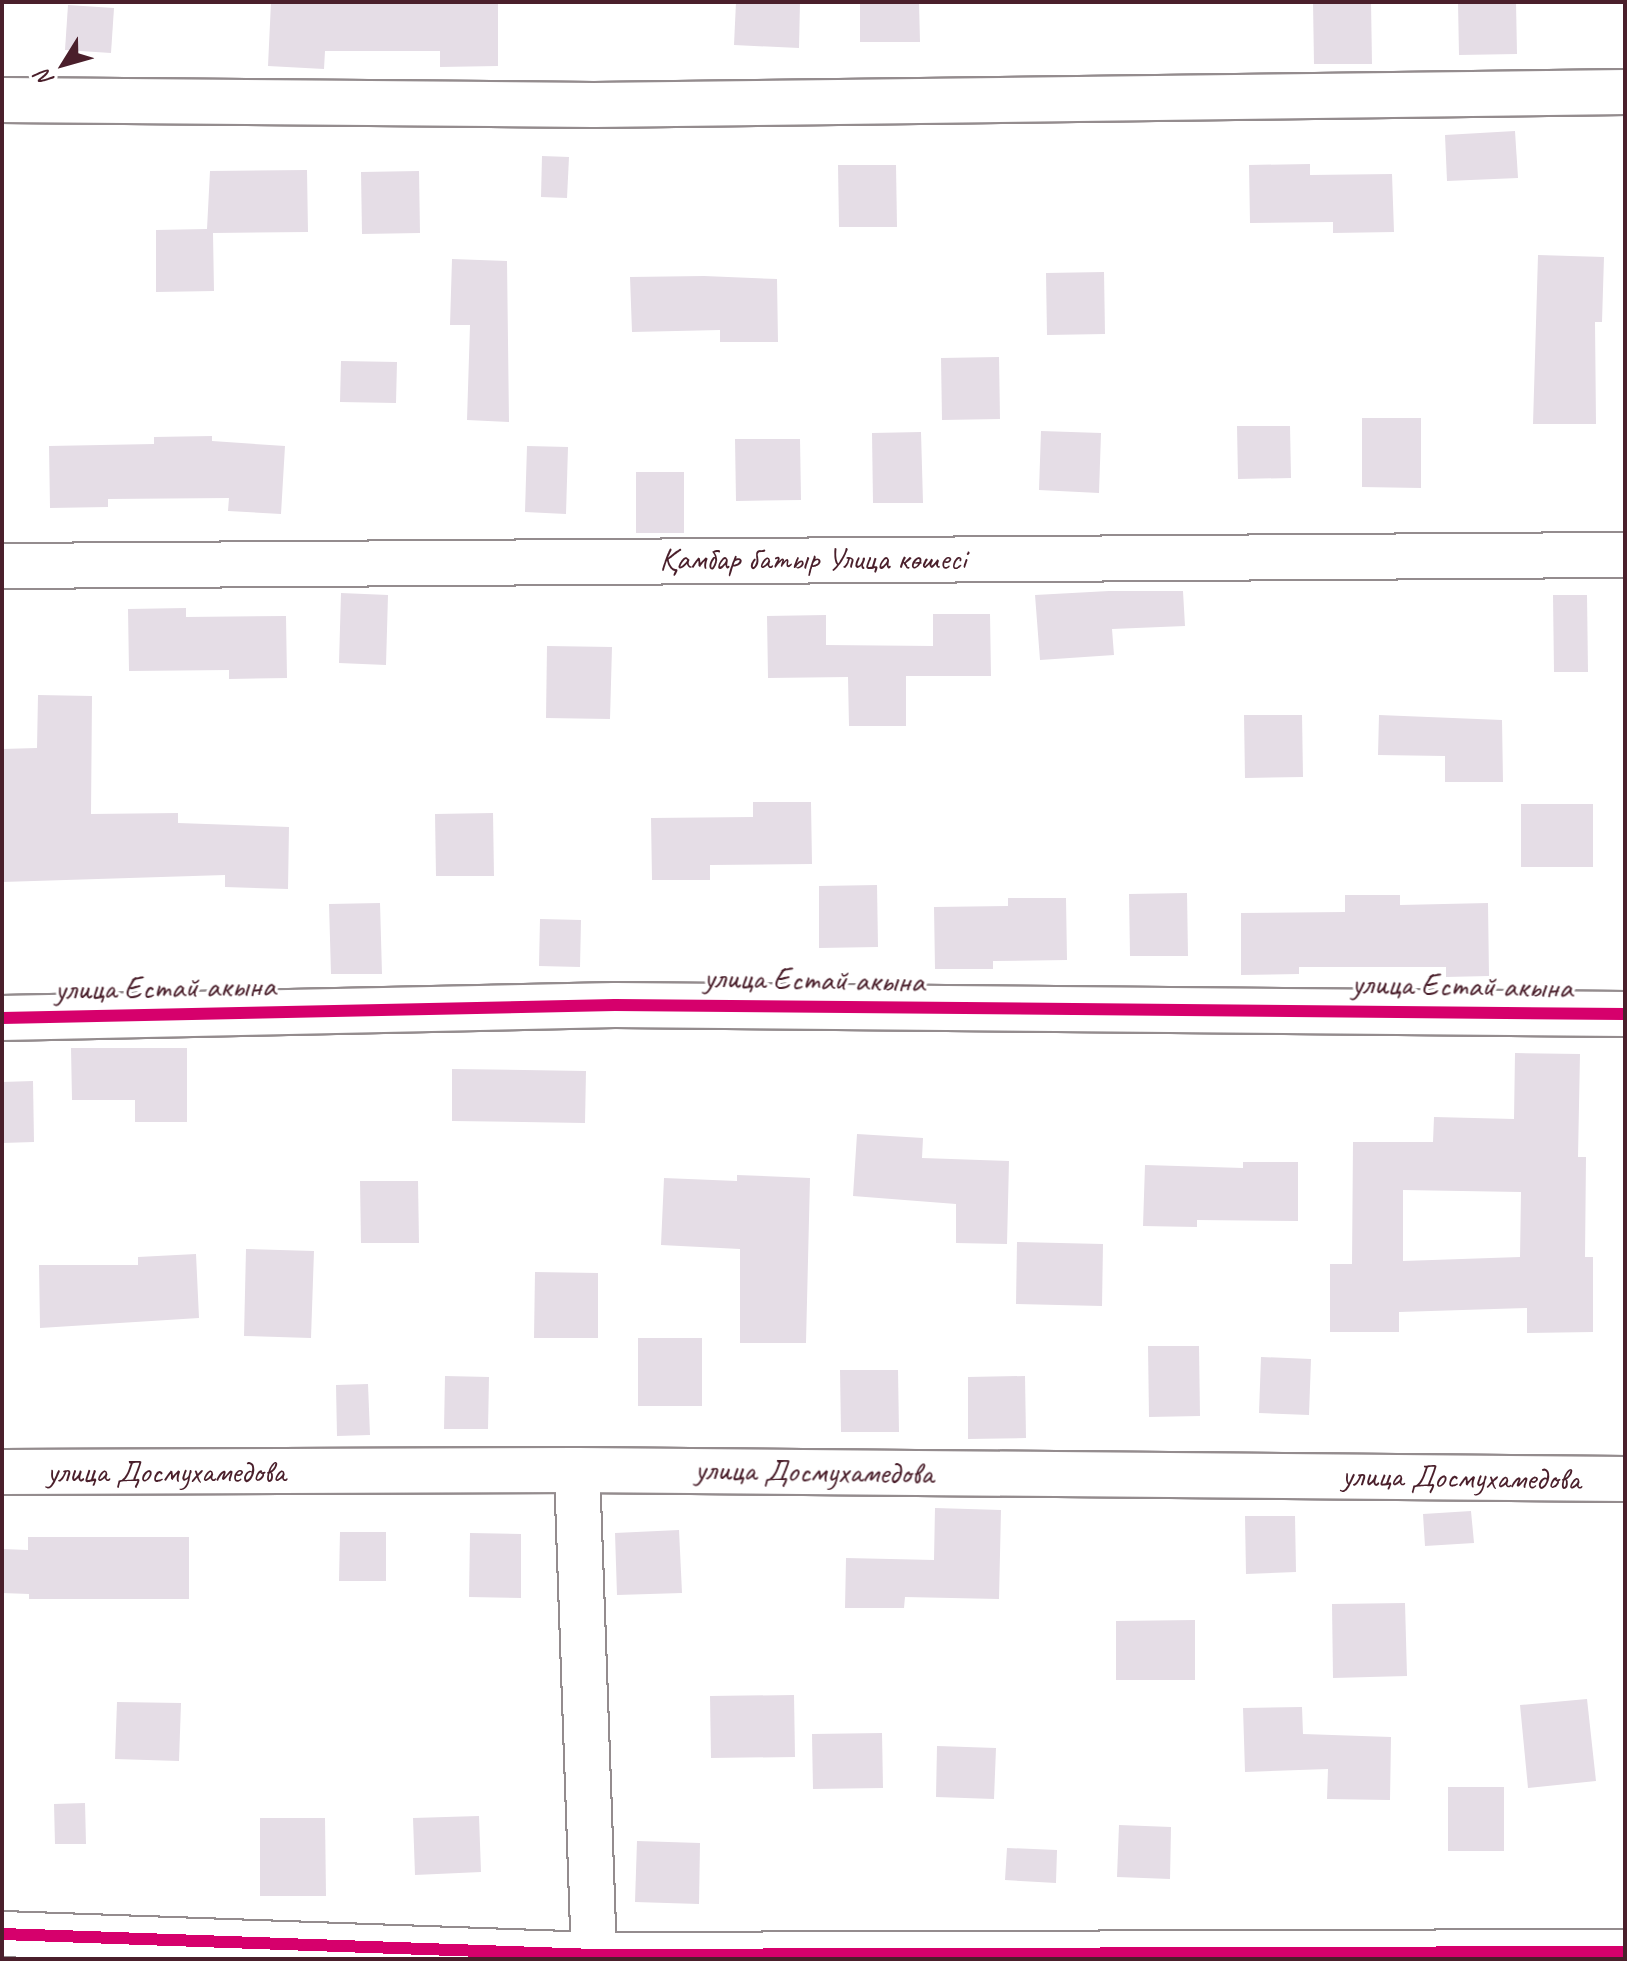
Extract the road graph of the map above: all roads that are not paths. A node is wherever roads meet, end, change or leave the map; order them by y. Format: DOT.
graph roads {
  1 [pos="1625,92"];
  2 [pos="2,100"];
  3 [pos="1625,555"];
  4 [pos="2,566"];
  5 [pos="1625,1014"];
  6 [pos="2,1018"];
  7 [pos="577,1470"];
  8 [pos="2,1472"];
  9 [pos="1625,1479"];
  10 [pos="2,1934"];
  11 [pos="1625,1952"];
  12 [pos="594,1957"];
  1 -- 2 [label="street"];
  3 -- 4 [label="street, Қамбар батыр Улица көшесі"];
  5 -- 6 [label="street, улица Естай акына"];
  7 -- 8 [label="street, улица Досмухамедова"];
  7 -- 9 [label="street, улица Досмухамедова"];
  7 -- 12 [label="street"];
  10 -- 12 [label="street"];
  11 -- 12 [label="street"];
}
